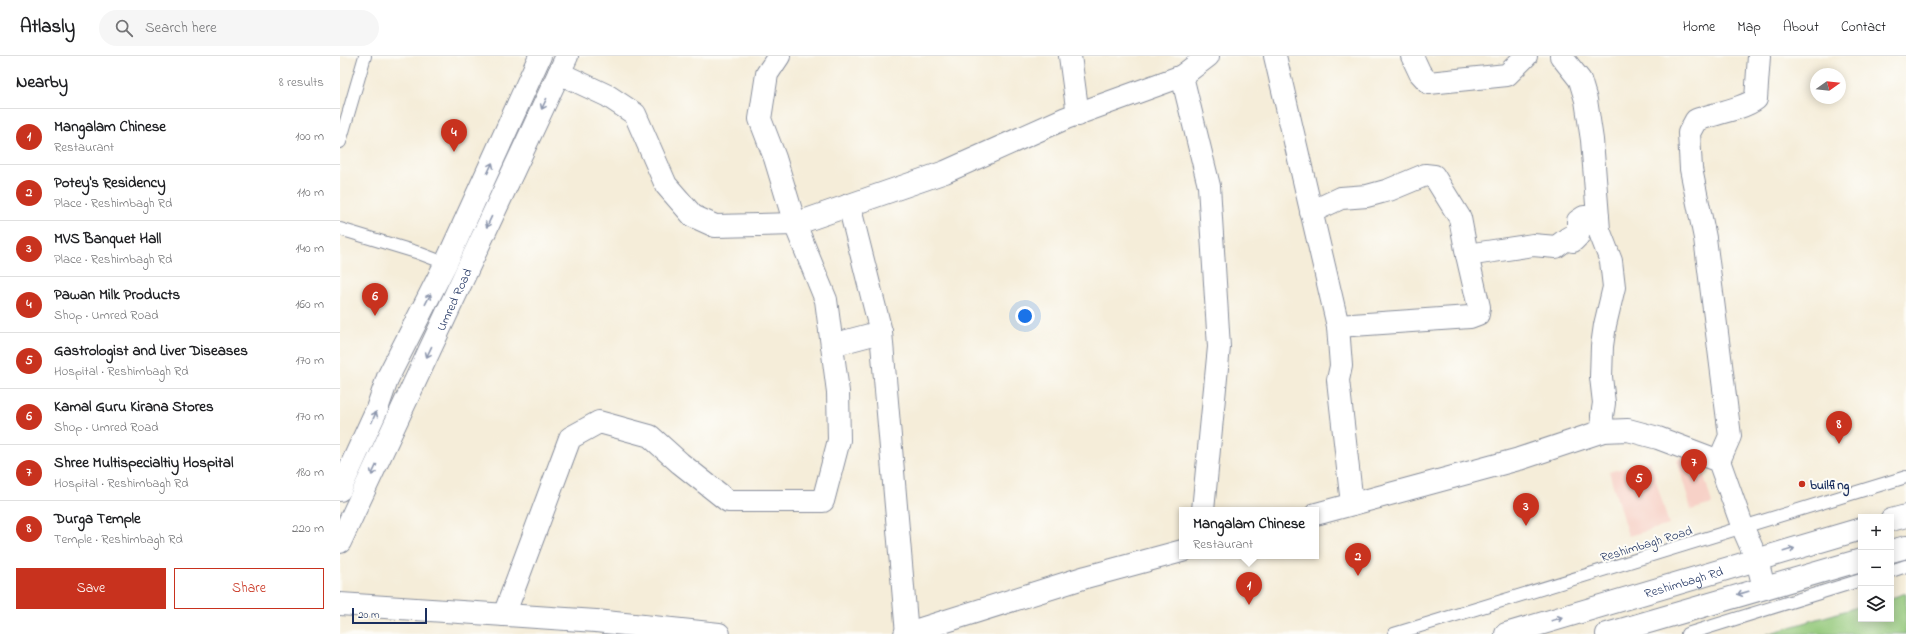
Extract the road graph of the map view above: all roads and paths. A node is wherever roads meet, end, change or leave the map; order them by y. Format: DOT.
graph roads {
  1 [pos="365,56"];
  2 [pos="540,56"];
  3 [pos="779,56"];
  4 [pos="1070,56"];
  5 [pos="1208,56"];
  6 [pos="1275,56"];
  7 [pos="1412,56"];
  8 [pos="1526,56"];
  9 [pos="1561,56"];
  10 [pos="1759,56"];
  11 [pos="563,64"];
  12 [pos="1182,76"];
  13 [pos="1078,114"];
  14 [pos="340,142"];
  15 [pos="849,205"];
  16 [pos="1311,212"];
  17 [pos="1598,216"];
  18 [pos="794,224"];
  19 [pos="340,229"];
  20 [pos="1466,255"];
  21 [pos="446,263"];
  22 [pos="466,272"];
  23 [pos="1338,326"];
  24 [pos="881,332"];
  25 [pos="832,345"];
  26 [pos="1603,431"];
  27 [pos="1719,461"];
  28 [pos="1906,477"];
  29 [pos="340,490"];
  30 [pos="1352,504"];
  31 [pos="1203,507"];
  32 [pos="1319,513"];
  33 [pos="1906,516"];
  34 [pos="1894,519"];
  35 [pos="1743,528"];
  36 [pos="1858,530"];
  37 [pos="340,542"];
  38 [pos="1906,547"];
  39 [pos="1894,550"];
  40 [pos="1179,552"];
  41 [pos="1757,560"];
  42 [pos="1858,561"];
  43 [pos="1906,566"];
  44 [pos="1894,570"];
  45 [pos="1858,581"];
  46 [pos="1764,588"];
  47 [pos="340,604"];
  48 [pos="504,615"];
  49 [pos="719,634"];
  50 [pos="906,634"];
  51 [pos="1394,634"];
  52 [pos="1506,634"];
  53 [pos="1607,634"];
  54 [pos="1687,634"];
  1 -- 14 [label="lane"];
  21 -- 2 [label="street, one-way"];
  3 -- 18 [label="street"];
  4 -- 13 [label="street"];
  5 -- 12 [label="street"];
  6 -- 16 [label="street"];
  7 -- 8 [label="street"];
  9 -- 17 [label="street"];
  10 -- 27 [label="street"];
  11 -- 18 [label="street"];
  11 -- 22 [label="street, Umred Road, one-way"];
  12 -- 13 [label="street"];
  12 -- 31 [label="street"];
  13 -- 15 [label="street"];
  15 -- 18 [label="street"];
  15 -- 24 [label="street"];
  16 -- 20 [label="street"];
  16 -- 23 [label="street"];
  17 -- 20 [label="street"];
  17 -- 26 [label="street"];
  18 -- 25 [label="street"];
  19 -- 21 [label="lane"];
  20 -- 23 [label="street"];
  21 -- 22 [label="lane"];
  29 -- 21 [label="street, one-way"];
  22 -- 37 [label="street, Umred Road, one-way"];
  23 -- 30 [label="street"];
  24 -- 25 [label="street"];
  24 -- 50 [label="street"];
  25 -- 48 [label="street"];
  26 -- 27 [label="street"];
  26 -- 30 [label="street"];
  27 -- 35 [label="street"];
  28 -- 35 [label="lane, Reshimbagh Road"];
  30 -- 32 [label="street"];
  33 -- 34 [label="street"];
  35 -- 41 [label="street"];
  35 -- 51 [label="lane, Reshimbagh Road"];
  41 -- 36 [label="street, Reshimbagh Rd, one-way"];
  38 -- 39 [label="street"];
  40 -- 50 [label="street"];
  41 -- 46 [label="street"];
  52 -- 41 [label="street, Reshimbagh Rd, one-way"];
  42 -- 46 [label="street"];
  43 -- 44 [label="lane"];
  45 -- 54 [label="lane"];
  46 -- 53 [label="street, one-way"];
  47 -- 48 [label="street"];
  48 -- 49 [label="street"];
}
